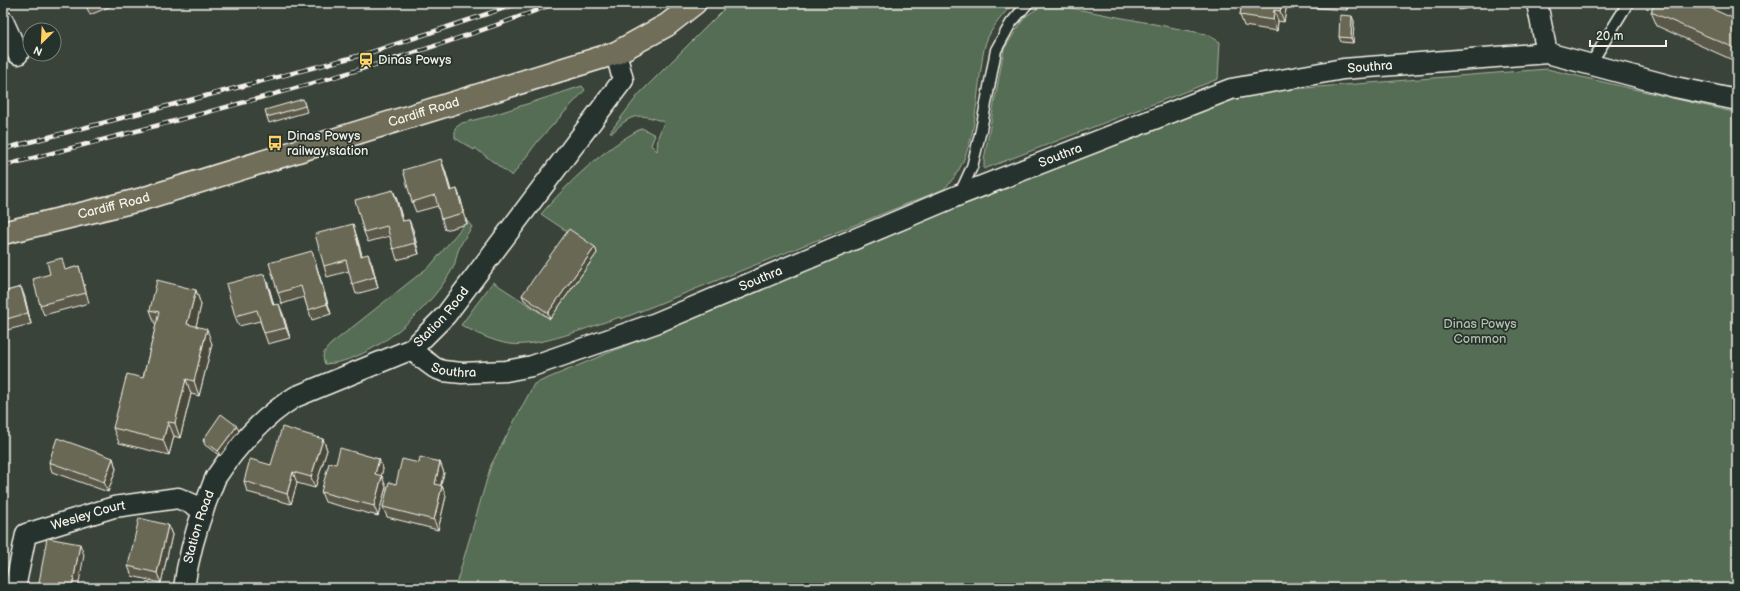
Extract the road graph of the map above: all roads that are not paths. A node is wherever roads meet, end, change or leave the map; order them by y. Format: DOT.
graph roads {
  1 [pos="695,3"];
  2 [pos="1028,3"];
  3 [pos="1537,3"];
  4 [pos="1628,3"];
  5 [pos="3,21"];
  6 [pos="616,53"];
  7 [pos="1547,53"];
  8 [pos="18,54"];
  9 [pos="1590,65"];
  10 [pos="1737,100"];
  11 [pos="959,195"];
  12 [pos="3,233"];
  13 [pos="412,349"];
  14 [pos="203,509"];
  15 [pos="15,588"];
  16 [pos="184,588"];
  1 -- 6 [label="main road, Cardiff Road"];
  2 -- 11 [label="lane"];
  3 -- 7 [label="street"];
  4 -- 9 [label="lane"];
  5 -- 8 [label="street"];
  6 -- 12 [label="main road, Cardiff Road"];
  6 -- 13 [label="street, Station Road"];
  7 -- 9 [label="street, Southra"];
  7 -- 11 [label="street, Southra"];
  9 -- 10 [label="street, Southra"];
  11 -- 13 [label="street, Southra"];
  13 -- 14 [label="street, Station Road"];
  14 -- 15 [label="street, Wesley Court"];
  14 -- 16 [label="street, Station Road"];
}
